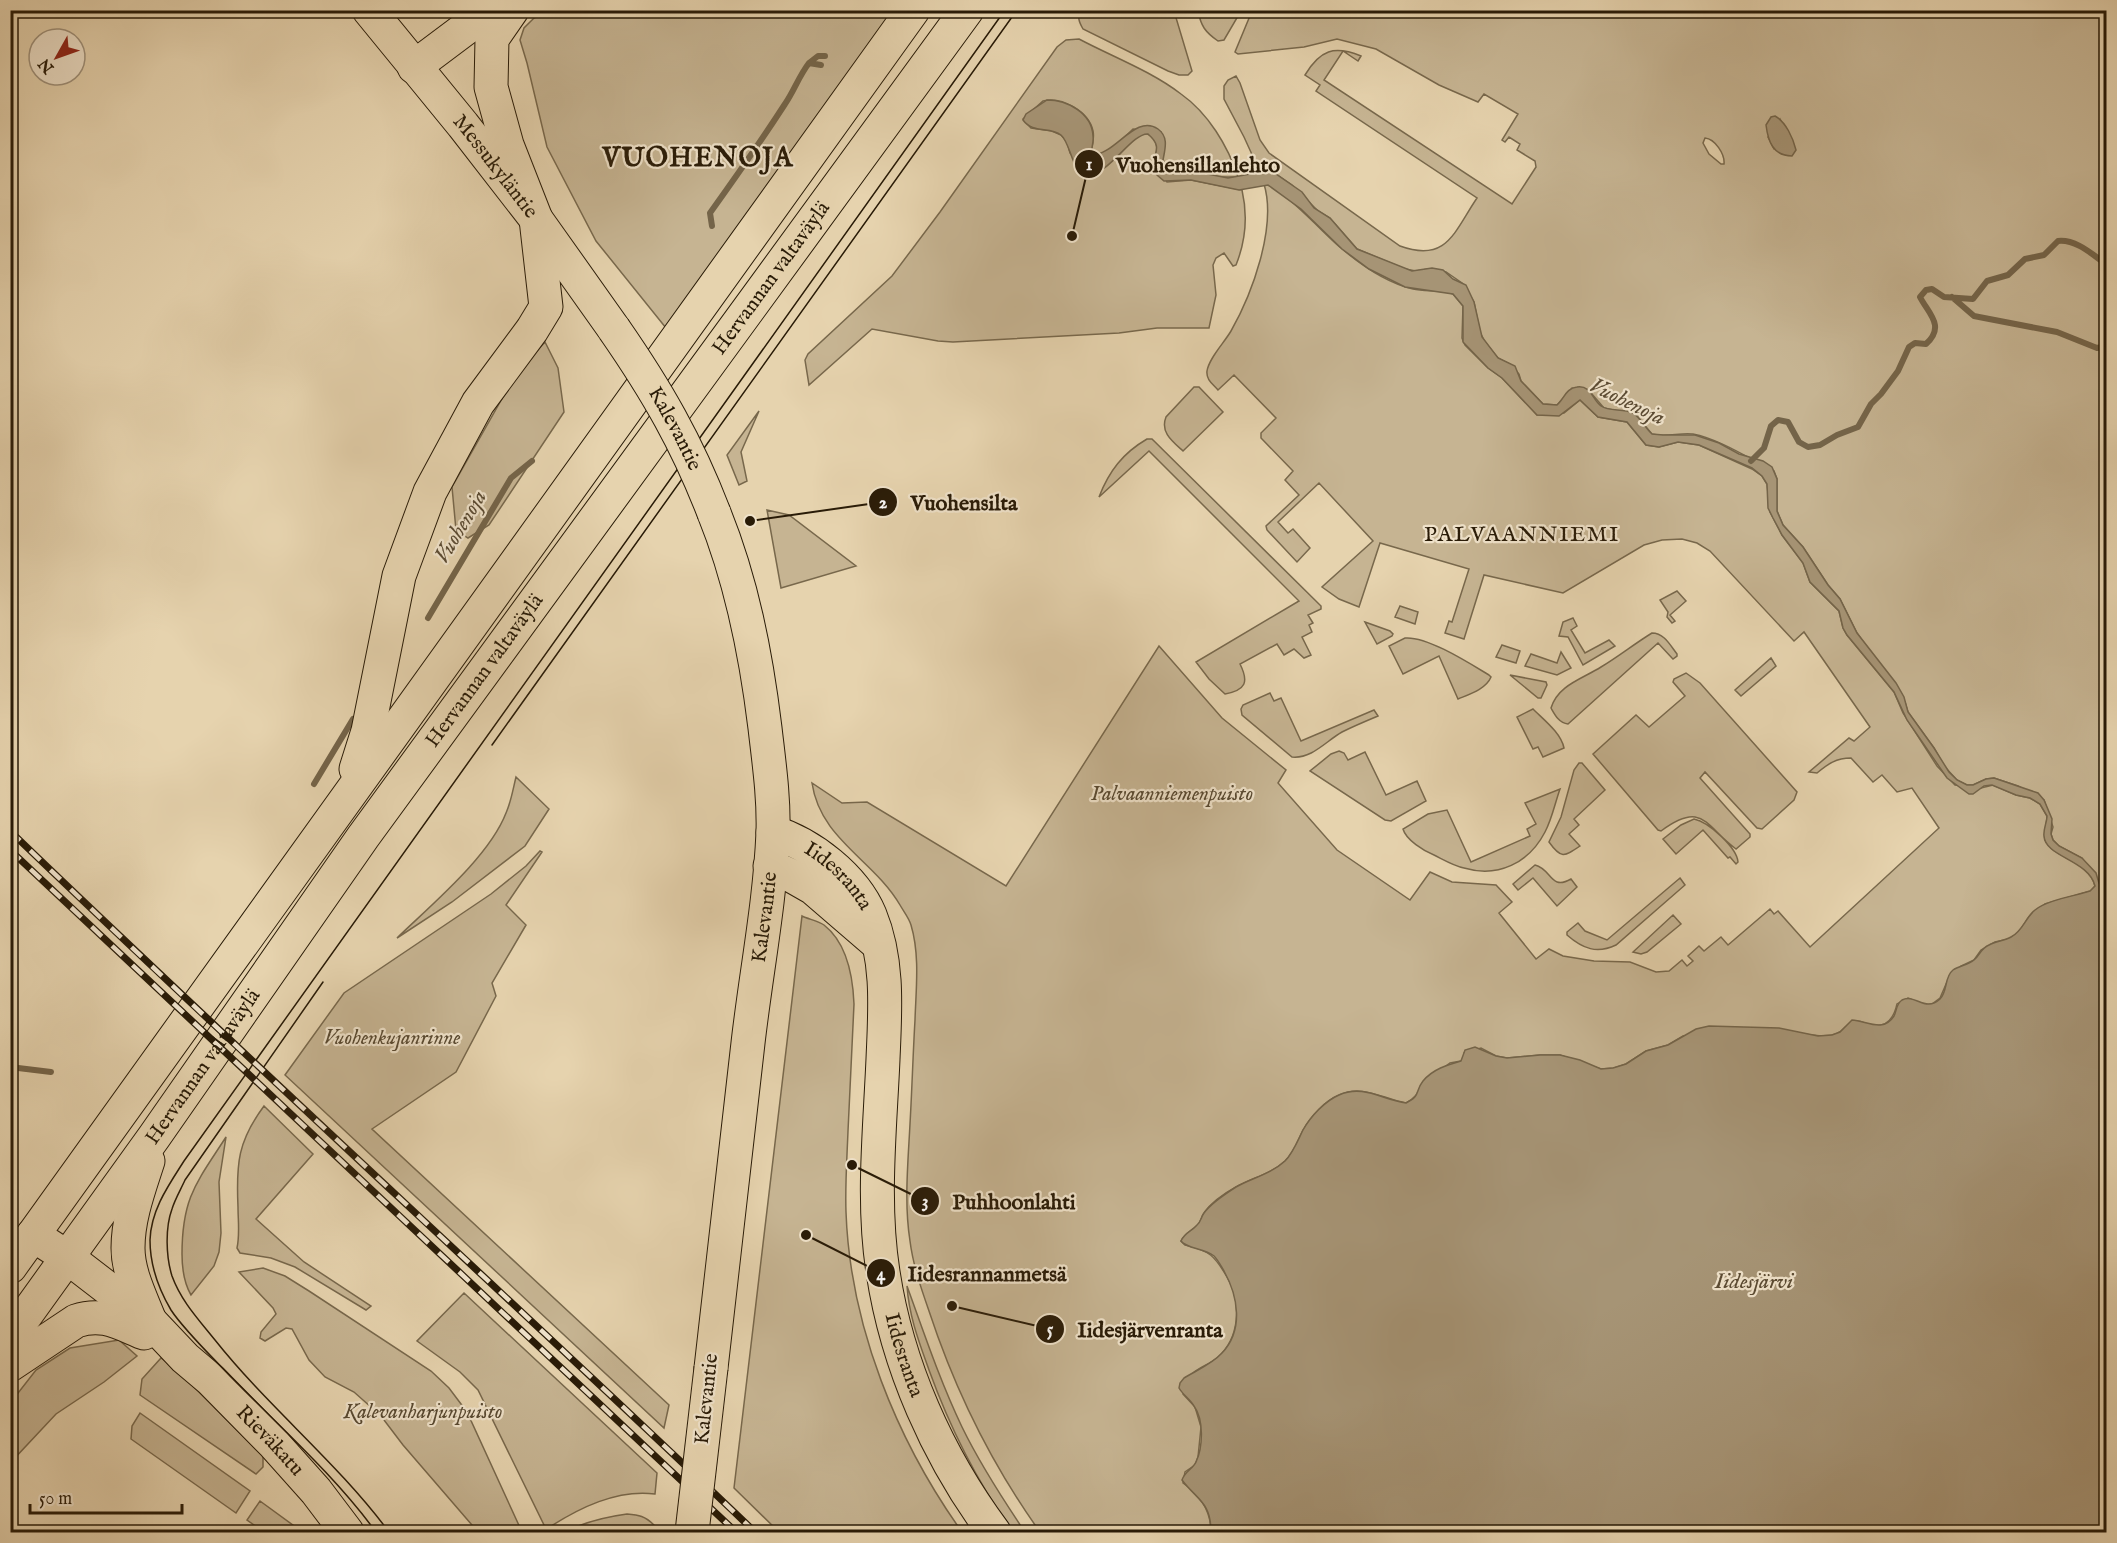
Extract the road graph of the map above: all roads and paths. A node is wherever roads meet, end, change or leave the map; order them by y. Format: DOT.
graph roads {
  1 [pos="369,10"];
  2 [pos="490,10"];
  3 [pos="512,10"];
  4 [pos="913,10"];
  5 [pos="967,10"];
  6 [pos="414,67"];
  7 [pos="536,219"];
  8 [pos="614,329"];
  9 [pos="349,793"];
  10 [pos="773,832"];
  11 [pos="770,866"];
  12 [pos="878,944"];
  13 [pos="154,1137"];
  14 [pos="21,1252"];
  15 [pos="61,1267"];
  16 [pos="147,1327"];
  17 [pos="10,1337"];
  18 [pos="10,1365"];
  19 [pos="346,1532"];
  20 [pos="692,1533"];
  21 [pos="994,1533"];
  1 -- 6 [label="main road, Messukyläntie"];
  2 -- 6 [label="main road"];
  3 -- 7 [label="main road"];
  4 -- 9 [label="main road, Hervannan valtaväylä"];
  5 -- 13 [label="main road, Hervannan valtaväylä"];
  6 -- 7 [label="main road, Messukyläntie"];
  7 -- 8 [label="main road, Messukyläntie"];
  7 -- 9 [label="main road"];
  8 -- 10 [label="main road, Kalevantie, bridge"];
  9 -- 14 [label="main road, Hervannan valtaväylä"];
  10 -- 11 [label="main road, Kalevantie"];
  10 -- 12 [label="main road, Iidesranta"];
  11 -- 12 [label="main road, Iidesranta"];
  11 -- 20 [label="main road, Kalevantie, bridge"];
  12 -- 21 [label="main road, Iidesranta"];
  13 -- 15 [label="main road, Hervannan valtaväylä"];
  13 -- 16 [label="main road"];
  14 -- 15 [label="main road, Rieväkatu"];
  15 -- 16 [label="main road, Rieväkatu"];
  15 -- 17 [label="main road, Hervannan valtaväylä"];
  16 -- 18 [label="main road"];
  16 -- 19 [label="main road, Rieväkatu"];
}
